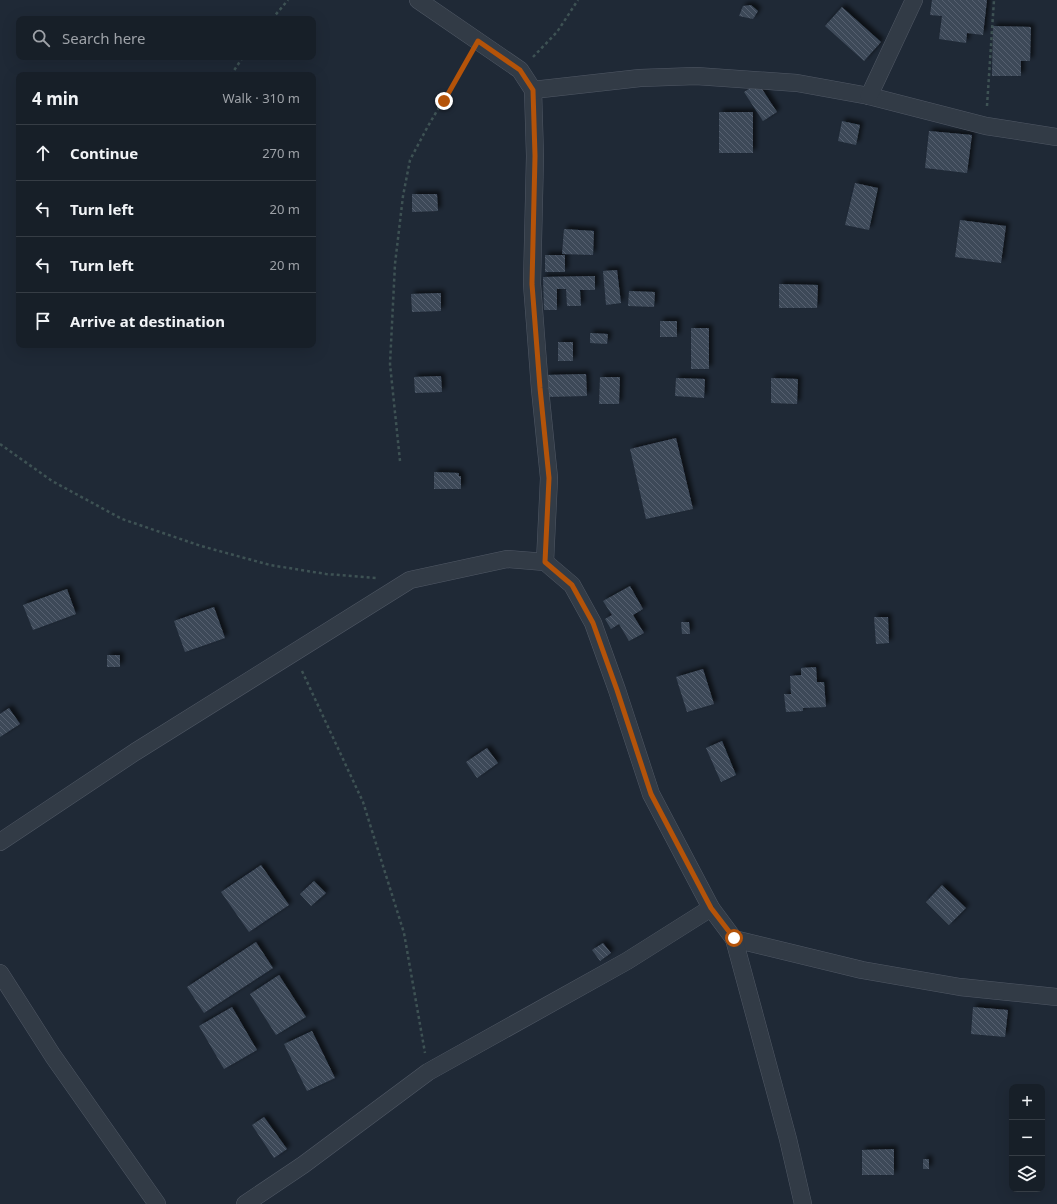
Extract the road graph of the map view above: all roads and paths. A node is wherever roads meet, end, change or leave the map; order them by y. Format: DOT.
graph roads {
  1 [pos="288,0"];
  2 [pos="418,0"];
  3 [pos="578,0"];
  4 [pos="914,0"];
  5 [pos="994,0"];
  6 [pos="275,16"];
  7 [pos="478,41"];
  8 [pos="241,60"];
  9 [pos="520,70"];
  10 [pos="233,72"];
  11 [pos="533,90"];
  12 [pos="869,96"];
  13 [pos="986,126"];
  14 [pos="1057,137"];
  15 [pos="0,444"];
  16 [pos="400,461"];
  17 [pos="545,562"];
  18 [pos="380,578"];
  19 [pos="294,652"];
  20 [pos="0,842"];
  21 [pos="711,908"];
  22 [pos="734,938"];
  23 [pos="0,973"];
  24 [pos="1057,997"];
  25 [pos="428,1072"];
  26 [pos="157,1204"];
  27 [pos="245,1204"];
  28 [pos="802,1204"];
  1 -- 6 [label="path"];
  2 -- 7 [label="street"];
  3 -- 9 [label="path"];
  4 -- 12 [label="street"];
  5 -- 13 [label="path"];
  7 -- 9 [label="street"];
  7 -- 16 [label="path"];
  8 -- 10 [label="path"];
  9 -- 11 [label="street"];
  11 -- 12 [label="street"];
  11 -- 17 [label="street"];
  12 -- 13 [label="street"];
  13 -- 14 [label="street"];
  15 -- 18 [label="path"];
  17 -- 19 [label="street"];
  17 -- 21 [label="street"];
  19 -- 20 [label="street"];
  19 -- 25 [label="path"];
  21 -- 22 [label="street"];
  21 -- 25 [label="street"];
  22 -- 24 [label="street"];
  22 -- 28 [label="street"];
  23 -- 26 [label="street"];
  25 -- 27 [label="street"];
}
